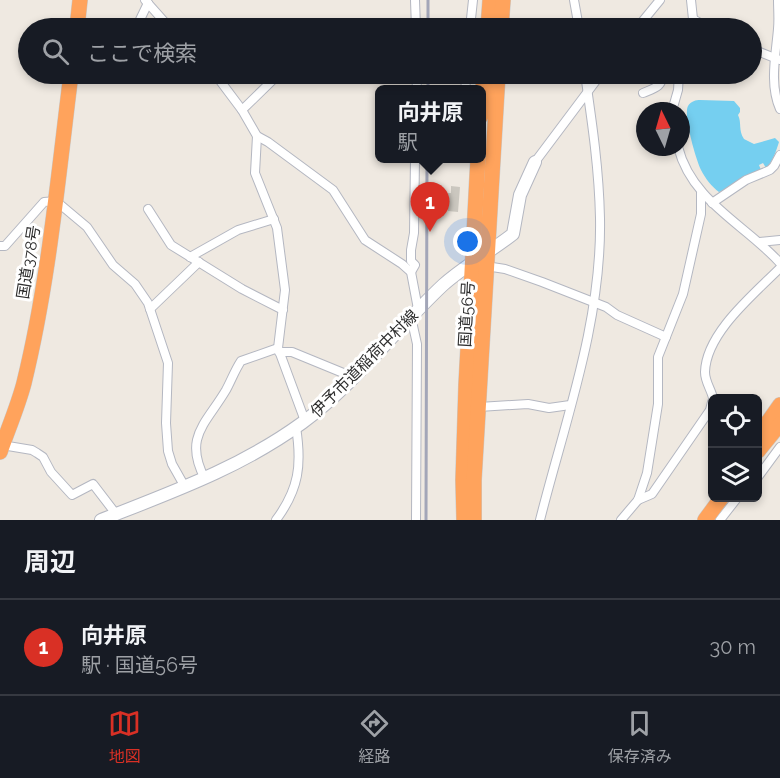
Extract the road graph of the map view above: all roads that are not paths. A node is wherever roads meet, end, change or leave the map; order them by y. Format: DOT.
graph roads {
  1 [pos="80,0"];
  2 [pos="415,0"];
  3 [pos="473,0"];
  4 [pos="490,0"];
  5 [pos="503,0"];
  6 [pos="574,0"];
  7 [pos="660,0"];
  8 [pos="691,0"];
  9 [pos="778,0"];
  10 [pos="147,2"];
  11 [pos="78,18"];
  12 [pos="140,18"];
  13 [pos="161,18"];
  14 [pos="416,18"];
  15 [pos="471,18"];
  16 [pos="489,18"];
  17 [pos="502,18"];
  18 [pos="577,18"];
  19 [pos="645,18"];
  20 [pos="693,18"];
  21 [pos="762,53"];
  22 [pos="777,59"];
  23 [pos="70,84"];
  24 [pos="222,84"];
  25 [pos="269,84"];
  26 [pos="497,84"];
  27 [pos="586,84"];
  28 [pos="593,84"];
  29 [pos="661,84"];
  30 [pos="678,84"];
  31 [pos="587,91"];
  32 [pos="643,93"];
  33 [pos="675,102"];
  34 [pos="780,109"];
  35 [pos="242,110"];
  36 [pos="257,136"];
  37 [pos="780,155"];
  38 [pos="682,156"];
  39 [pos="535,162"];
  40 [pos="415,163"];
  41 [pos="478,163"];
  42 [pos="701,193"];
  43 [pos="56,201"];
  44 [pos="712,202"];
  45 [pos="148,208"];
  46 [pos="274,219"];
  47 [pos="780,240"];
  48 [pos="760,242"];
  49 [pos="0,246"];
  50 [pos="194,260"];
  51 [pos="482,260"];
  52 [pos="780,263"];
  53 [pos="780,268"];
  54 [pos="411,272"];
  55 [pos="594,303"];
  56 [pos="150,309"];
  57 [pos="284,310"];
  58 [pos="415,313"];
  59 [pos="666,337"];
  60 [pos="279,350"];
  61 [pos="353,377"];
  62 [pos="710,394"];
  63 [pos="570,405"];
  64 [pos="780,405"];
  65 [pos="479,407"];
  66 [pos="708,413"];
  67 [pos="301,424"];
  68 [pos="780,424"];
  69 [pos="5,425"];
  70 [pos="762,430"];
  71 [pos="780,447"];
  72 [pos="760,448"];
  73 [pos="1,449"];
  74 [pos="762,472"];
  75 [pos="205,479"];
  76 [pos="185,487"];
  77 [pos="638,500"];
  78 [pos="714,502"];
  79 [pos="719,502"];
  80 [pos="735,502"];
  81 [pos="116,514"];
  82 [pos="101,520"];
  83 [pos="276,520"];
  84 [pos="416,520"];
  85 [pos="464,520"];
  86 [pos="474,520"];
  87 [pos="540,520"];
  88 [pos="621,520"];
  89 [pos="703,520"];
  90 [pos="720,520"];
  1 -- 11 [label="highway"];
  2 -- 14 [label="street"];
  3 -- 15 [label="street"];
  4 -- 16 [label="highway"];
  5 -- 17 [label="highway"];
  6 -- 18 [label="street"];
  7 -- 19 [label="street"];
  8 -- 20 [label="street"];
  9 -- 22 [label="street"];
  10 -- 12 [label="street"];
  10 -- 13 [label="street"];
  21 -- 22 [label="street"];
  22 -- 34 [label="street"];
  23 -- 43 [label="highway, 国道378号"];
  24 -- 35 [label="street"];
  25 -- 35 [label="street"];
  26 -- 51 [label="highway, 国道56号"];
  27 -- 31 [label="street"];
  28 -- 31 [label="street"];
  29 -- 32 [label="street"];
  30 -- 33 [label="street"];
  31 -- 39 [label="street"];
  31 -- 55 [label="street"];
  35 -- 36 [label="street"];
  36 -- 46 [label="street"];
  36 -- 54 [label="street"];
  37 -- 44 [label="street"];
  38 -- 42 [label="street"];
  39 -- 51 [label="street, 伊予市道稲荷中村線"];
  40 -- 54 [label="street"];
  41 -- 51 [label="highway, 国道56号"];
  42 -- 44 [label="street"];
  42 -- 59 [label="street"];
  43 -- 49 [label="street"];
  43 -- 56 [label="street"];
  43 -- 69 [label="highway, 国道378号"];
  44 -- 48 [label="street"];
  45 -- 50 [label="street"];
  46 -- 50 [label="street"];
  46 -- 57 [label="street"];
  47 -- 48 [label="street"];
  48 -- 52 [label="street"];
  50 -- 56 [label="street"];
  50 -- 57 [label="street"];
  51 -- 55 [label="street"];
  51 -- 58 [label="street, 伊予市道稲荷中村線"];
  51 -- 65 [label="highway, 国道56号"];
  51 -- 85 [label="highway, 国道56号"];
  53 -- 62 [label="street"];
  54 -- 58 [label="street"];
  55 -- 59 [label="street"];
  55 -- 63 [label="street"];
  56 -- 76 [label="street"];
  57 -- 60 [label="street"];
  58 -- 61 [label="street, 伊予市道稲荷中村線"];
  58 -- 84 [label="street"];
  59 -- 77 [label="street"];
  60 -- 61 [label="street"];
  60 -- 67 [label="street"];
  60 -- 75 [label="street"];
  61 -- 67 [label="street, 伊予市道稲荷中村線"];
  63 -- 65 [label="street"];
  63 -- 87 [label="street"];
  64 -- 70 [label="highway"];
  65 -- 86 [label="highway, 国道56号"];
  66 -- 77 [label="street"];
  67 -- 75 [label="street, 伊予市道稲荷中村線"];
  67 -- 83 [label="street"];
  68 -- 72 [label="highway"];
  69 -- 73 [label="highway, 国道378号"];
  71 -- 74 [label="street"];
  73 -- 81 [label="street"];
  75 -- 76 [label="street, 伊予市道稲荷中村線"];
  76 -- 81 [label="street, 伊予市道稲荷中村線"];
  77 -- 88 [label="street"];
  78 -- 89 [label="highway"];
  79 -- 89 [label="highway"];
  80 -- 90 [label="street"];
  81 -- 82 [label="street, 伊予市道稲荷中村線"];
}
